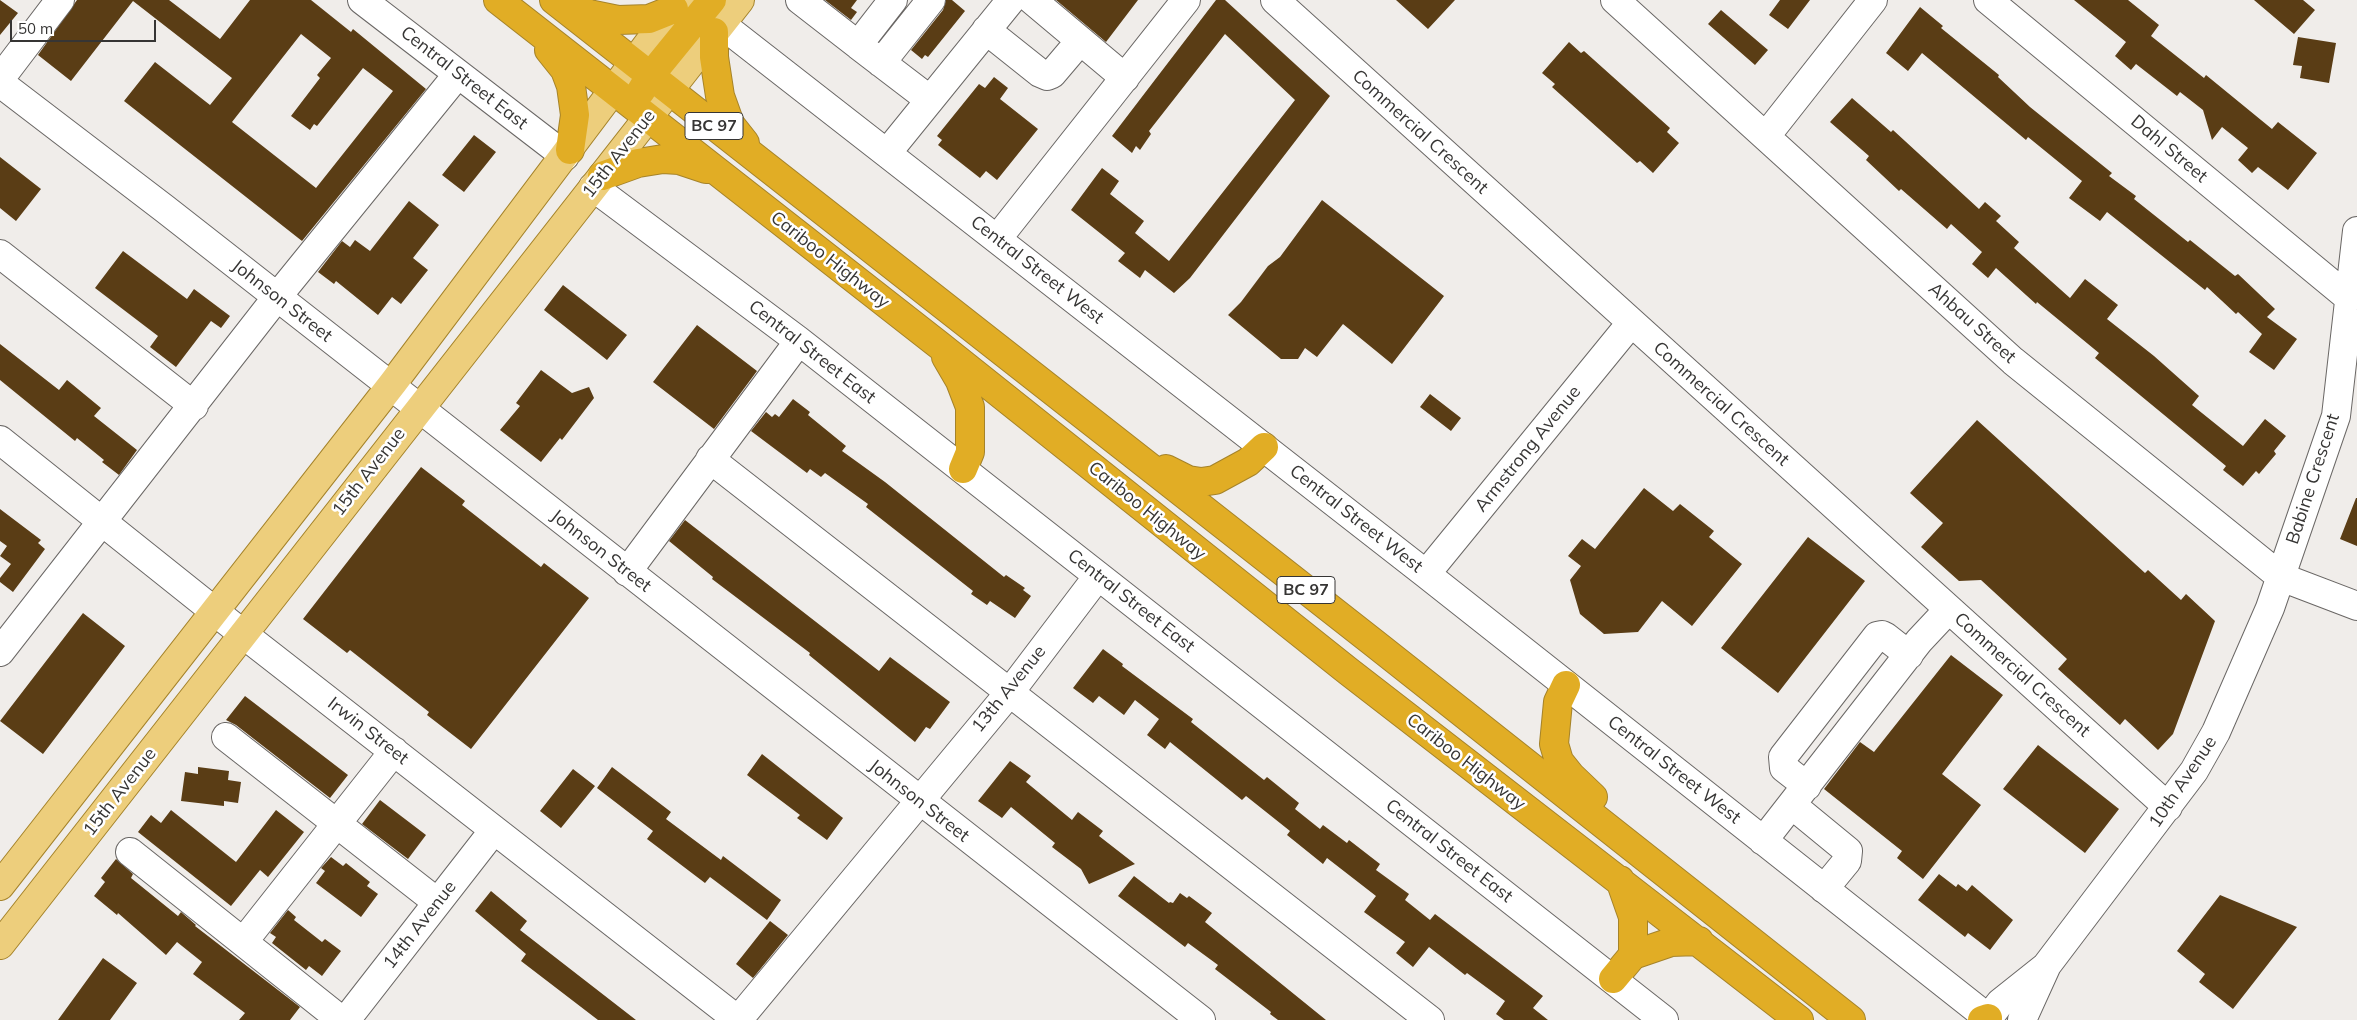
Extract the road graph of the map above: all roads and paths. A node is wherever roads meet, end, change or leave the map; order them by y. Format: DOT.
graph roads {
  1 [pos="60,0"];
  2 [pos="362,0"];
  3 [pos="498,0"];
  4 [pos="554,0"];
  5 [pos="558,0"];
  6 [pos="740,0"];
  7 [pos="800,0"];
  8 [pos="893,0"];
  9 [pos="931,0"];
  10 [pos="1011,0"];
  11 [pos="1032,0"];
  12 [pos="1186,0"];
  13 [pos="1274,0"];
  14 [pos="1615,0"];
  15 [pos="1873,0"];
  16 [pos="1988,0"];
  17 [pos="678,5"];
  18 [pos="715,14"];
  19 [pos="528,23"];
  20 [pos="986,30"];
  21 [pos="1080,41"];
  22 [pos="858,45"];
  23 [pos="881,63"];
  24 [pos="458,74"];
  25 [pos="651,76"];
  26 [pos="1124,78"];
  27 [pos="0,81"];
  28 [pos="614,91"];
  29 [pos="930,100"];
  30 [pos="647,116"];
  31 [pos="1766,136"];
  32 [pos="568,153"];
  33 [pos="887,153"];
  34 [pos="760,162"];
  35 [pos="721,174"];
  36 [pos="598,182"];
  37 [pos="2357,230"];
  38 [pos="997,239"];
  39 [pos="0,254"];
  40 [pos="277,297"];
  41 [pos="2349,298"];
  42 [pos="1631,324"];
  43 [pos="799,341"];
  44 [pos="939,345"];
  45 [pos="391,386"];
  46 [pos="194,406"];
  47 [pos="420,408"];
  48 [pos="0,440"];
  49 [pos="1264,447"];
  50 [pos="1130,451"];
  51 [pos="710,459"];
  52 [pos="962,469"];
  53 [pos="102,521"];
  54 [pos="627,572"];
  55 [pos="1426,574"];
  56 [pos="1098,576"];
  57 [pos="2281,577"];
  58 [pos="2357,606"];
  59 [pos="1948,609"];
  60 [pos="215,611"];
  61 [pos="243,634"];
  62 [pos="2,643"];
  63 [pos="1909,655"];
  64 [pos="1566,685"];
  65 [pos="1010,692"];
  66 [pos="226,736"];
  67 [pos="394,752"];
  68 [pos="1799,796"];
  69 [pos="918,800"];
  70 [pos="2168,807"];
  71 [pos="337,823"];
  72 [pos="494,830"];
  73 [pos="1763,841"];
  74 [pos="130,852"];
  75 [pos="1646,859"];
  76 [pos="1620,880"];
  77 [pos="0,886"];
  78 [pos="1824,889"];
  79 [pos="438,902"];
  80 [pos="244,941"];
  81 [pos="1699,942"];
  82 [pos="0,946"];
  83 [pos="1633,955"];
  84 [pos="2047,965"];
  85 [pos="1613,979"];
  86 [pos="1986,1019"];
  87 [pos="341,1020"];
  88 [pos="346,1020"];
  89 [pos="738,1020"];
  90 [pos="1200,1020"];
  91 [pos="1430,1020"];
  92 [pos="1664,1020"];
  93 [pos="1799,1020"];
  94 [pos="1851,1020"];
  95 [pos="2022,1020"];
  1 -- 27 [label="street"];
  2 -- 24 [label="street, Central Street East"];
  3 -- 19 [label="highway, Cariboo Highway / BC 97"];
  4 -- 25 [label="highway, Cariboo Highway / BC 97"];
  5 -- 17 [label="highway"];
  6 -- 18 [label="main road, 15th Avenue"];
  7 -- 22 [label="street"];
  8 -- 22 [label="street"];
  9 -- 23 [label="street"];
  10 -- 20 [label="street"];
  11 -- 21 [label="street"];
  12 -- 26 [label="street"];
  13 -- 42 [label="street, Commercial Crescent"];
  14 -- 31 [label="street, Ahbau Street"];
  15 -- 31 [label="street"];
  16 -- 41 [label="street, Dahl Street"];
  17 -- 25 [label="main road, 15th Avenue"];
  18 -- 25 [label="main road, 15th Avenue"];
  18 -- 33 [label="street, Central Street West"];
  18 -- 34 [label="highway"];
  19 -- 28 [label="highway, Cariboo Highway / BC 97"];
  19 -- 32 [label="highway"];
  20 -- 21 [label="street"];
  20 -- 29 [label="street"];
  21 -- 26 [label="street"];
  22 -- 23 [label="street"];
  23 -- 29 [label="street"];
  24 -- 32 [label="street, Central Street East"];
  24 -- 40 [label="street"];
  25 -- 28 [label="main road, 15th Avenue"];
  25 -- 30 [label="main road, 15th Avenue"];
  25 -- 34 [label="highway, Cariboo Highway / BC 97"];
  26 -- 38 [label="street"];
  27 -- 40 [label="street, Johnson Street"];
  28 -- 30 [label="highway, Cariboo Highway / BC 97"];
  28 -- 32 [label="main road, 15th Avenue"];
  29 -- 33 [label="street"];
  30 -- 35 [label="highway, Cariboo Highway / BC 97"];
  30 -- 36 [label="main road, 15th Avenue"];
  31 -- 57 [label="street, Ahbau Street"];
  32 -- 45 [label="main road, 15th Avenue"];
  33 -- 38 [label="street, Central Street West"];
  34 -- 50 [label="highway, Cariboo Highway / BC 97"];
  35 -- 36 [label="highway"];
  35 -- 44 [label="highway, Cariboo Highway / BC 97"];
  36 -- 43 [label="street, Central Street East"];
  36 -- 47 [label="main road, 15th Avenue"];
  37 -- 41 [label="street, Babine Crescent"];
  38 -- 49 [label="street, Central Street West"];
  39 -- 46 [label="street"];
  40 -- 45 [label="street, Johnson Street"];
  40 -- 46 [label="street"];
  41 -- 57 [label="street, Babine Crescent"];
  42 -- 55 [label="street, Armstrong Avenue"];
  42 -- 59 [label="street, Commercial Crescent"];
  43 -- 51 [label="street"];
  43 -- 52 [label="street, Central Street East"];
  44 -- 52 [label="highway"];
  44 -- 76 [label="highway, Cariboo Highway / BC 97"];
  45 -- 47 [label="street, Johnson Street"];
  45 -- 60 [label="main road, 15th Avenue"];
  46 -- 53 [label="street"];
  47 -- 54 [label="street, Johnson Street"];
  47 -- 61 [label="main road, 15th Avenue"];
  48 -- 53 [label="street, Irwin Street"];
  49 -- 50 [label="highway"];
  49 -- 55 [label="street, Central Street West"];
  50 -- 75 [label="highway, Cariboo Highway / BC 97"];
  51 -- 54 [label="street"];
  51 -- 65 [label="street"];
  52 -- 56 [label="street, Central Street East"];
  53 -- 60 [label="street, Irwin Street"];
  53 -- 62 [label="street"];
  54 -- 69 [label="street, Johnson Street"];
  55 -- 64 [label="street, Central Street West"];
  56 -- 65 [label="street, 13th Avenue"];
  56 -- 85 [label="street, Central Street East"];
  57 -- 58 [label="street, Ahbau Street"];
  57 -- 70 [label="street, 10th Avenue"];
  59 -- 63 [label="street"];
  59 -- 70 [label="street, Commercial Crescent"];
  60 -- 61 [label="street, Irwin Street"];
  60 -- 77 [label="main road, 15th Avenue"];
  61 -- 67 [label="street, Irwin Street"];
  61 -- 82 [label="main road, 15th Avenue"];
  63 -- 68 [label="street"];
  63 -- 68 [label="street"];
  64 -- 73 [label="street, Central Street West"];
  64 -- 75 [label="highway"];
  65 -- 69 [label="street, 13th Avenue"];
  65 -- 91 [label="street"];
  66 -- 71 [label="street"];
  67 -- 71 [label="street"];
  67 -- 72 [label="street, Irwin Street"];
  68 -- 73 [label="street"];
  68 -- 78 [label="street"];
  69 -- 89 [label="street, 13th Avenue"];
  69 -- 90 [label="street, Johnson Street"];
  70 -- 84 [label="street, 10th Avenue"];
  71 -- 79 [label="street"];
  71 -- 80 [label="street"];
  72 -- 79 [label="street, 14th Avenue"];
  72 -- 89 [label="street, Irwin Street"];
  73 -- 78 [label="street, Central Street West"];
  74 -- 80 [label="street"];
  75 -- 94 [label="highway, Cariboo Highway / BC 97"];
  76 -- 81 [label="highway, Cariboo Highway / BC 97"];
  76 -- 83 [label="highway"];
  78 -- 86 [label="street, Central Street West"];
  79 -- 88 [label="street, 14th Avenue"];
  80 -- 87 [label="street"];
  81 -- 83 [label="highway"];
  81 -- 93 [label="highway, Cariboo Highway / BC 97"];
  83 -- 85 [label="highway"];
  84 -- 86 [label="street, 10th Avenue"];
  84 -- 95 [label="street, 10th Avenue"];
  85 -- 92 [label="street, Central Street East"];
}
